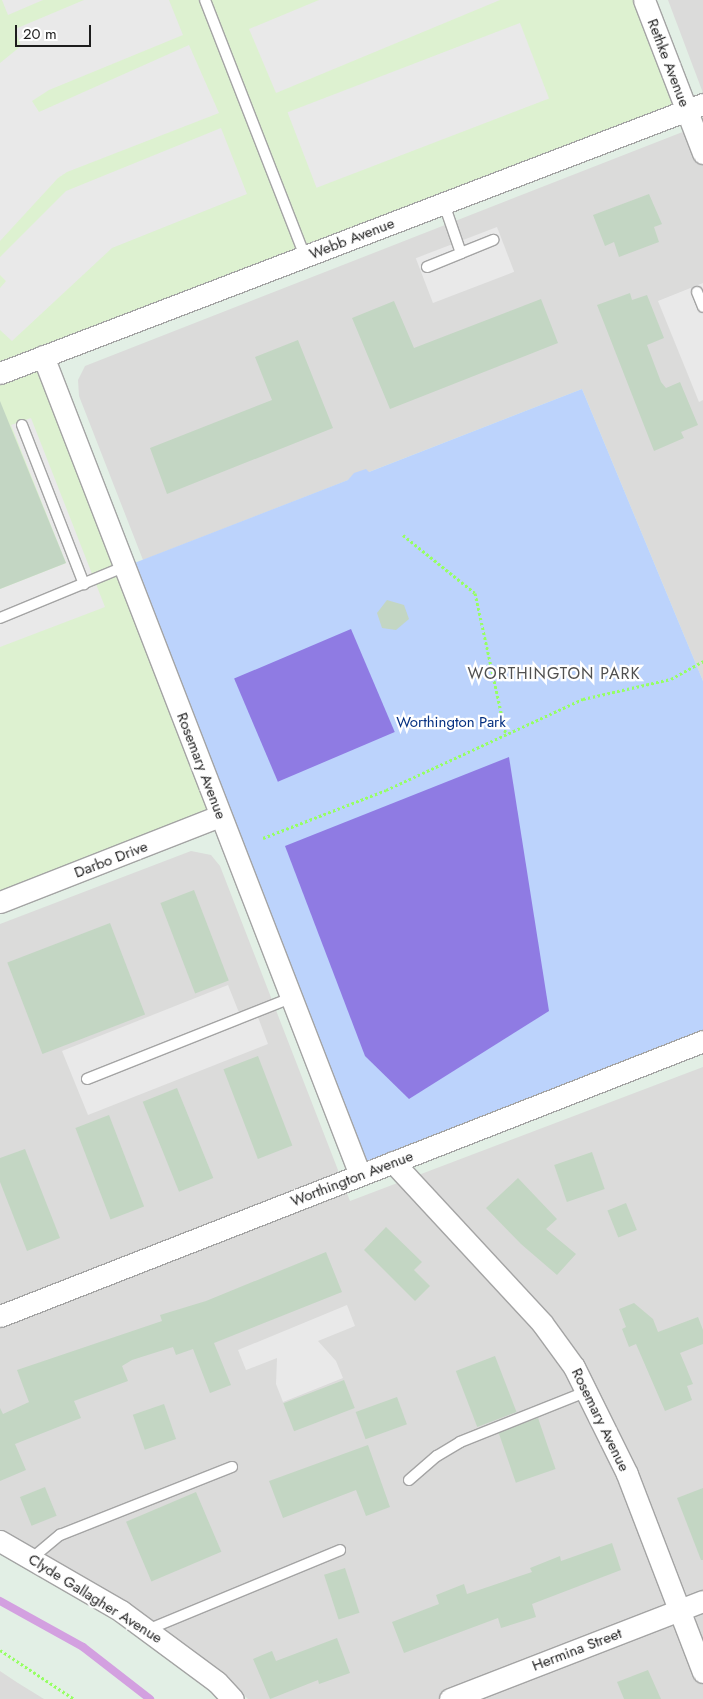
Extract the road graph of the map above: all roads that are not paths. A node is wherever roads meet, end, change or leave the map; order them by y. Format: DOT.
graph roads {
  1 [pos="205,0"];
  2 [pos="644,0"];
  3 [pos="695,107"];
  4 [pos="703,153"];
  5 [pos="444,204"];
  6 [pos="494,240"];
  7 [pos="461,253"];
  8 [pos="305,257"];
  9 [pos="427,267"];
  10 [pos="697,292"];
  11 [pos="703,307"];
  12 [pos="43,356"];
  13 [pos="0,373"];
  14 [pos="22,425"];
  15 [pos="124,568"];
  16 [pos="84,584"];
  17 [pos="0,618"];
  18 [pos="220,816"];
  19 [pos="0,902"];
  20 [pos="291,998"];
  21 [pos="703,1041"];
  22 [pos="87,1079"];
  23 [pos="393,1162"];
  24 [pos="360,1176"];
  25 [pos="0,1316"];
  26 [pos="588,1392"];
  27 [pos="232,1467"];
  28 [pos="409,1480"];
  29 [pos="0,1541"];
  30 [pos="340,1550"];
  31 [pos="31,1559"];
  32 [pos="703,1601"];
  33 [pos="679,1611"];
  34 [pos="147,1630"];
  35 [pos="703,1672"];
  36 [pos="233,1699"];
  37 [pos="450,1699"];
  1 -- 8 [label="lane"];
  2 -- 3 [label="street, Rethke Avenue"];
  3 -- 4 [label="street, Rethke Avenue"];
  3 -- 5 [label="street, Webb Avenue"];
  5 -- 7 [label="lane"];
  5 -- 8 [label="street, Webb Avenue"];
  6 -- 7 [label="lane"];
  7 -- 9 [label="lane"];
  8 -- 12 [label="street, Webb Avenue"];
  10 -- 11 [label="lane"];
  12 -- 13 [label="street, Webb Avenue"];
  12 -- 15 [label="street, Rosemary Avenue"];
  14 -- 16 [label="lane"];
  15 -- 16 [label="lane"];
  15 -- 18 [label="street, Rosemary Avenue"];
  16 -- 17 [label="lane"];
  18 -- 19 [label="street, Darbo Drive"];
  18 -- 20 [label="street, Rosemary Avenue"];
  20 -- 22 [label="lane"];
  20 -- 24 [label="street, Rosemary Avenue"];
  21 -- 23 [label="street, Worthington Avenue"];
  23 -- 24 [label="street, Worthington Avenue"];
  23 -- 26 [label="street, Rosemary Avenue"];
  24 -- 25 [label="street, Worthington Avenue"];
  26 -- 28 [label="lane"];
  26 -- 33 [label="street, Rosemary Avenue"];
  27 -- 31 [label="lane"];
  29 -- 31 [label="street, Clyde Gallagher Avenue"];
  30 -- 34 [label="lane"];
  31 -- 34 [label="street, Clyde Gallagher Avenue"];
  32 -- 33 [label="street, Hermina Street"];
  33 -- 35 [label="street, Rosemary Avenue"];
  33 -- 37 [label="street, Hermina Street"];
  34 -- 36 [label="street, Clyde Gallagher Avenue"];
}
